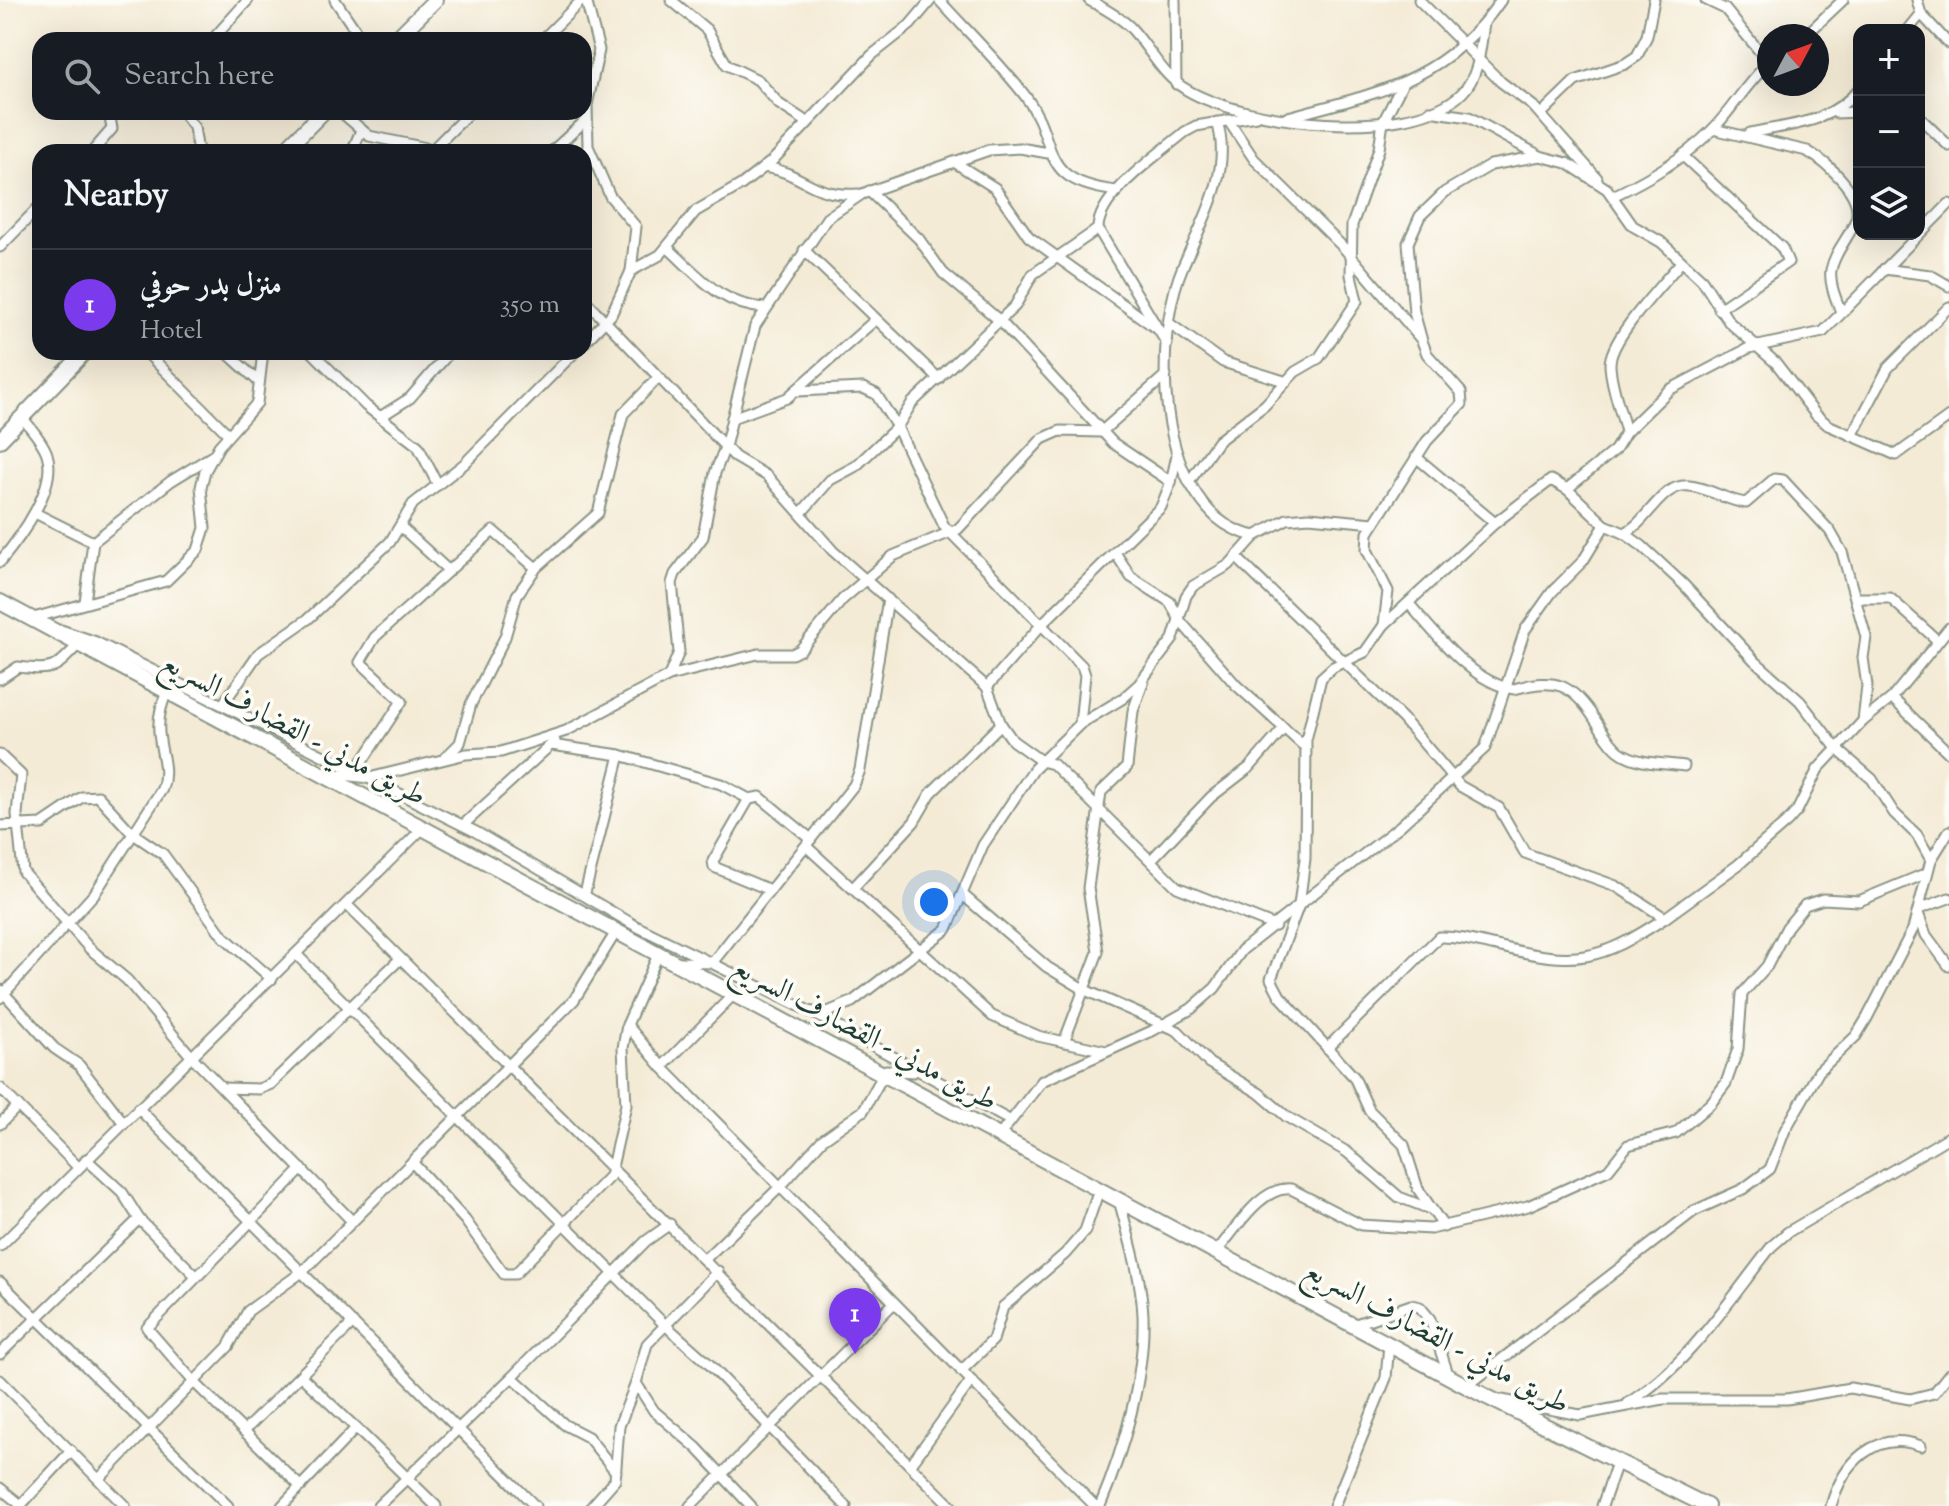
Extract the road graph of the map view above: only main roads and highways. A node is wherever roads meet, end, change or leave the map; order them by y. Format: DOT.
graph roads {
  1 [pos="435,0"];
  2 [pos="403,32"];
  3 [pos="315,120"];
  4 [pos="291,144"];
  5 [pos="77,360"];
  6 [pos="0,440"];
  7 [pos="0,602"];
  8 [pos="1707,1506"];
  1 -- 2 [label="highway"];
  3 -- 4 [label="highway"];
  5 -- 6 [label="highway"];
  7 -- 8 [label="highway, طريق مدني - القضارف السريع"];
}
